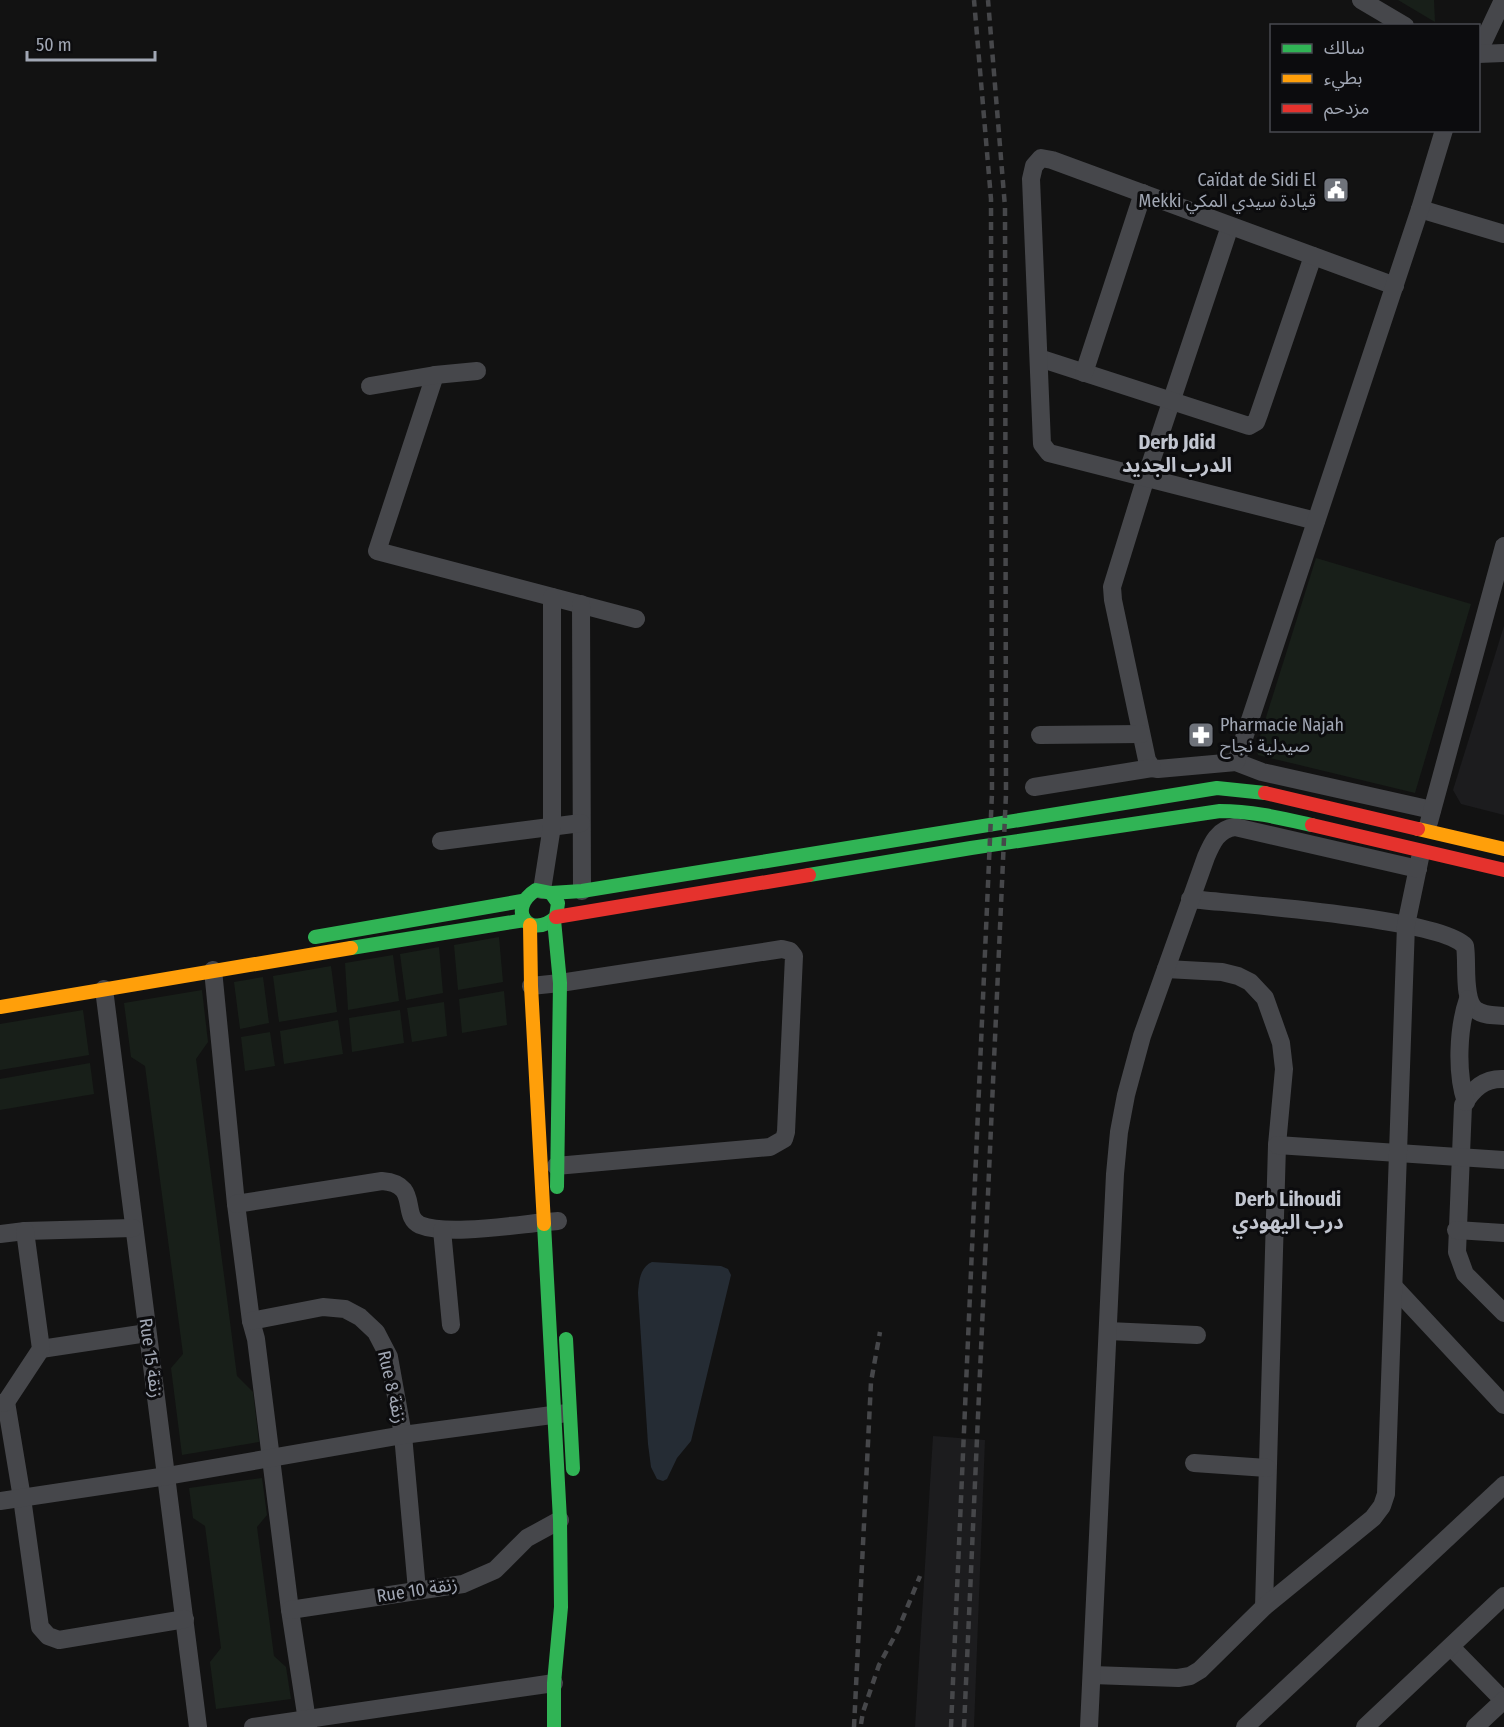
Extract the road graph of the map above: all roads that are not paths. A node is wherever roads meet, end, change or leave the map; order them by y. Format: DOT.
graph roads {
  1 [pos="1361,0"];
  2 [pos="1503,0"];
  3 [pos="1402,24"];
  4 [pos="1480,51"];
  5 [pos="1480,53"];
  6 [pos="1504,53"];
  7 [pos="1443,132"];
  8 [pos="1143,193"];
  9 [pos="1420,208"];
  10 [pos="1230,226"];
  11 [pos="1504,234"];
  12 [pos="1312,256"];
  13 [pos="1395,286"];
  14 [pos="1039,358"];
  15 [pos="477,371"];
  16 [pos="1084,373"];
  17 [pos="435,375"];
  18 [pos="370,386"];
  19 [pos="1172,401"];
  20 [pos="1146,477"];
  21 [pos="1316,521"];
  22 [pos="1504,546"];
  23 [pos="552,597"];
  24 [pos="581,604"];
  25 [pos="636,619"];
  26 [pos="1141,734"];
  27 [pos="1040,735"];
  28 [pos="1236,762"];
  29 [pos="1152,768"];
  30 [pos="1035,787"];
  31 [pos="1432,810"];
  32 [pos="581,823"];
  33 [pos="552,826"];
  34 [pos="1427,829"];
  35 [pos="441,841"];
  36 [pos="1504,849"];
  37 [pos="1422,850"];
  38 [pos="1418,869"];
  39 [pos="1504,870"];
  40 [pos="547,891"];
  41 [pos="582,891"];
  42 [pos="1190,899"];
  43 [pos="522,901"];
  44 [pos="555,919"];
  45 [pos="528,922"];
  46 [pos="1406,926"];
  47 [pos="304,939"];
  48 [pos="1166,969"];
  49 [pos="213,970"];
  50 [pos="560,983"];
  51 [pos="531,986"];
  52 [pos="104,989"];
  53 [pos="1468,999"];
  54 [pos="0,1007"];
  55 [pos="1504,1016"];
  56 [pos="1504,1079"];
  57 [pos="1466,1102"];
  58 [pos="1277,1145"];
  59 [pos="1399,1153"];
  60 [pos="1461,1156"];
  61 [pos="1504,1160"];
  62 [pos="556,1166"];
  63 [pos="236,1204"];
  64 [pos="555,1217"];
  65 [pos="134,1228"];
  66 [pos="442,1230"];
  67 [pos="1456,1230"];
  68 [pos="25,1231"];
  69 [pos="1504,1233"];
  70 [pos="0,1234"];
  71 [pos="1394,1287"];
  72 [pos="1504,1313"];
  73 [pos="251,1321"];
  74 [pos="565,1322"];
  75 [pos="451,1325"];
  76 [pos="1108,1331"];
  77 [pos="147,1333"];
  78 [pos="1197,1335"];
  79 [pos="41,1349"];
  80 [pos="3,1402"];
  81 [pos="1504,1405"];
  82 [pos="562,1413"];
  83 [pos="404,1435"];
  84 [pos="271,1458"];
  85 [pos="1194,1463"];
  86 [pos="1267,1468"];
  87 [pos="167,1476"];
  88 [pos="573,1481"];
  89 [pos="1504,1485"];
  90 [pos="22,1498"];
  91 [pos="0,1501"];
  92 [pos="560,1520"];
  93 [pos="574,1567"];
  94 [pos="417,1590"];
  95 [pos="1504,1596"];
  96 [pos="561,1607"];
  97 [pos="1264,1607"];
  98 [pos="290,1610"];
  99 [pos="185,1619"];
  100 [pos="1451,1647"];
  101 [pos="1092,1675"];
  102 [pos="554,1683"];
  103 [pos="1504,1700"];
  104 [pos="307,1723"];
  105 [pos="1092,1724"];
  106 [pos="198,1727"];
  107 [pos="253,1727"];
  108 [pos="554,1727"];
  109 [pos="1245,1727"];
  110 [pos="1365,1727"];
  111 [pos="1475,1727"];
  1 -- 3 [label="street"];
  2 -- 4 [label="street"];
  5 -- 6 [label="street"];
  7 -- 9 [label="street"];
  8 -- 10 [label="street"];
  8 -- 14 [label="street"];
  8 -- 16 [label="street"];
  9 -- 11 [label="street"];
  9 -- 13 [label="street"];
  10 -- 12 [label="street"];
  10 -- 19 [label="street"];
  12 -- 13 [label="street"];
  12 -- 19 [label="street"];
  13 -- 21 [label="street"];
  14 -- 16 [label="street"];
  14 -- 20 [label="street"];
  15 -- 17 [label="street"];
  16 -- 19 [label="street"];
  17 -- 18 [label="street"];
  17 -- 23 [label="street"];
  19 -- 20 [label="street"];
  20 -- 21 [label="street"];
  20 -- 26 [label="street"];
  21 -- 28 [label="street"];
  22 -- 31 [label="street"];
  23 -- 24 [label="street"];
  23 -- 33 [label="street"];
  24 -- 25 [label="street"];
  24 -- 32 [label="street"];
  26 -- 27 [label="street"];
  26 -- 29 [label="street"];
  28 -- 29 [label="street"];
  28 -- 31 [label="street"];
  29 -- 30 [label="street"];
  31 -- 34 [label="street"];
  32 -- 33 [label="street"];
  32 -- 41 [label="street"];
  33 -- 35 [label="street"];
  33 -- 40 [label="street"];
  34 -- 36 [label="main road"];
  34 -- 41 [label="main road"];
  37 -- 38 [label="street"];
  37 -- 39 [label="main road"];
  37 -- 44 [label="main road"];
  38 -- 42 [label="street"];
  38 -- 46 [label="street"];
  40 -- 41 [label="main road"];
  40 -- 43 [label="main road"];
  40 -- 44 [label="main road"];
  42 -- 46 [label="street"];
  42 -- 48 [label="street"];
  43 -- 45 [label="main road"];
  43 -- 47 [label="main road"];
  44 -- 45 [label="main road"];
  44 -- 50 [label="main road"];
  45 -- 49 [label="main road"];
  45 -- 51 [label="main road"];
  46 -- 53 [label="street"];
  46 -- 59 [label="street"];
  48 -- 58 [label="street"];
  48 -- 76 [label="street"];
  49 -- 52 [label="main road"];
  49 -- 63 [label="street"];
  50 -- 51 [label="street"];
  50 -- 62 [label="main road"];
  50 -- 62 [label="street"];
  51 -- 64 [label="main road"];
  52 -- 54 [label="main road"];
  52 -- 65 [label="street, Rue 15 زنقة"];
  53 -- 55 [label="street"];
  53 -- 57 [label="street"];
  56 -- 57 [label="street"];
  57 -- 60 [label="street"];
  58 -- 59 [label="street"];
  58 -- 86 [label="street"];
  59 -- 60 [label="street"];
  59 -- 71 [label="street"];
  60 -- 61 [label="street"];
  60 -- 67 [label="street"];
  62 -- 64 [label="main road"];
  63 -- 66 [label="street"];
  63 -- 73 [label="street"];
  64 -- 66 [label="street"];
  64 -- 82 [label="main road"];
  65 -- 68 [label="street"];
  65 -- 77 [label="street, Rue 15 زنقة"];
  66 -- 75 [label="street"];
  67 -- 69 [label="street"];
  67 -- 72 [label="street"];
  68 -- 70 [label="street"];
  68 -- 79 [label="street"];
  71 -- 81 [label="street"];
  71 -- 97 [label="street"];
  73 -- 83 [label="street, Rue 8 زنقة"];
  73 -- 84 [label="street"];
  74 -- 82 [label="main road"];
  76 -- 78 [label="street"];
  76 -- 101 [label="street"];
  77 -- 79 [label="street"];
  77 -- 87 [label="street, Rue 15 زنقة"];
  79 -- 80 [label="street"];
  80 -- 90 [label="street"];
  82 -- 83 [label="street"];
  82 -- 88 [label="main road"];
  82 -- 92 [label="main road"];
  83 -- 84 [label="street"];
  83 -- 94 [label="street, Rue 8 زنقة"];
  84 -- 87 [label="street"];
  84 -- 98 [label="street"];
  85 -- 86 [label="street"];
  86 -- 97 [label="street"];
  87 -- 90 [label="street"];
  87 -- 99 [label="street, Rue 15 زنقة"];
  89 -- 109 [label="street"];
  90 -- 91 [label="street"];
  90 -- 99 [label="street"];
  92 -- 94 [label="street, Rue 10 زنقة"];
  92 -- 96 [label="main road"];
  93 -- 96 [label="main road"];
  94 -- 98 [label="street, Rue 10 زنقة"];
  95 -- 100 [label="street"];
  96 -- 102 [label="main road"];
  97 -- 101 [label="street"];
  98 -- 104 [label="street"];
  99 -- 106 [label="street, Rue 15 زنقة"];
  100 -- 103 [label="street"];
  100 -- 110 [label="street"];
  101 -- 105 [label="street"];
  102 -- 104 [label="street"];
  102 -- 108 [label="main road"];
  103 -- 111 [label="street"];
  104 -- 107 [label="street"];
}
